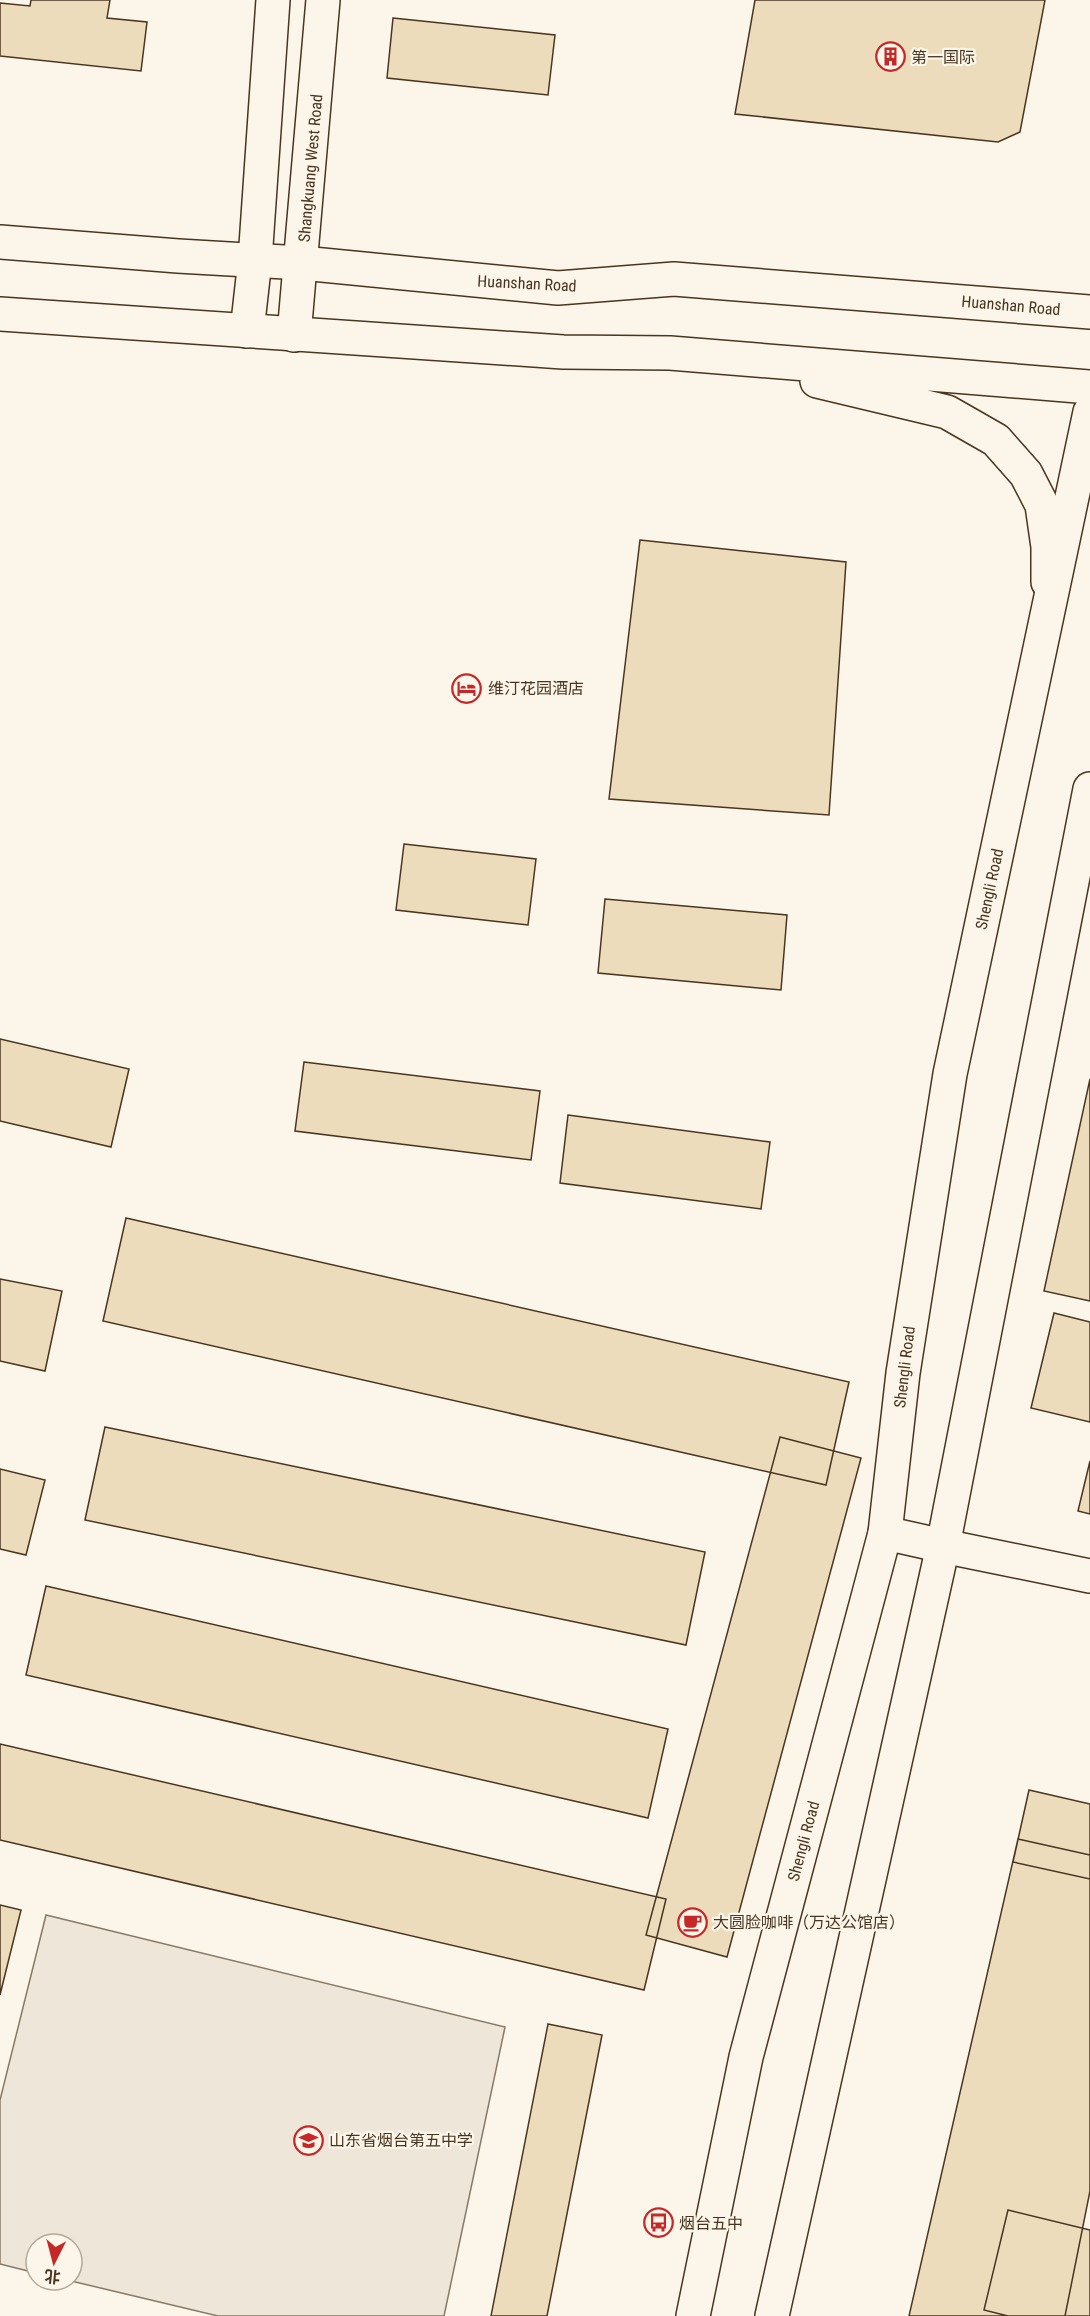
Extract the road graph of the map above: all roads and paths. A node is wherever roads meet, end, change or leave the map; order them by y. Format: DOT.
graph roads {
  1 [pos="273,0"];
  2 [pos="324,0"];
  3 [pos="0,242"];
  4 [pos="255,260"];
  5 [pos="302,263"];
  6 [pos="1090,312"];
  7 [pos="0,314"];
  8 [pos="247,331"];
  9 [pos="294,335"];
  10 [pos="713,356"];
  11 [pos="1090,387"];
  12 [pos="1090,412"];
  13 [pos="1047,614"];
  14 [pos="1090,789"];
  15 [pos="885,1533"];
  16 [pos="944,1546"];
  17 [pos="1090,1576"];
  18 [pos="693,2316"];
  19 [pos="772,2316"];
  1 -- 4 [label="main road"];
  2 -- 5 [label="main road, Shangkuang West Road"];
  3 -- 4 [label="main road, Huanshan Road"];
  4 -- 5 [label="main road, Huanshan Road"];
  4 -- 8 [label="main road"];
  5 -- 6 [label="main road, Huanshan Road"];
  5 -- 9 [label="main road, Shangkuang West Road"];
  7 -- 8 [label="main road"];
  8 -- 9 [label="main road"];
  9 -- 10 [label="main road"];
  10 -- 11 [label="main road"];
  10 -- 13 [label="main road"];
  12 -- 13 [label="main road, Shengli Road"];
  13 -- 15 [label="main road, Shengli Road"];
  14 -- 16 [label="main road"];
  15 -- 16 [label="main road"];
  15 -- 18 [label="main road, Shengli Road"];
  16 -- 17 [label="main road"];
  16 -- 19 [label="main road"];
}
